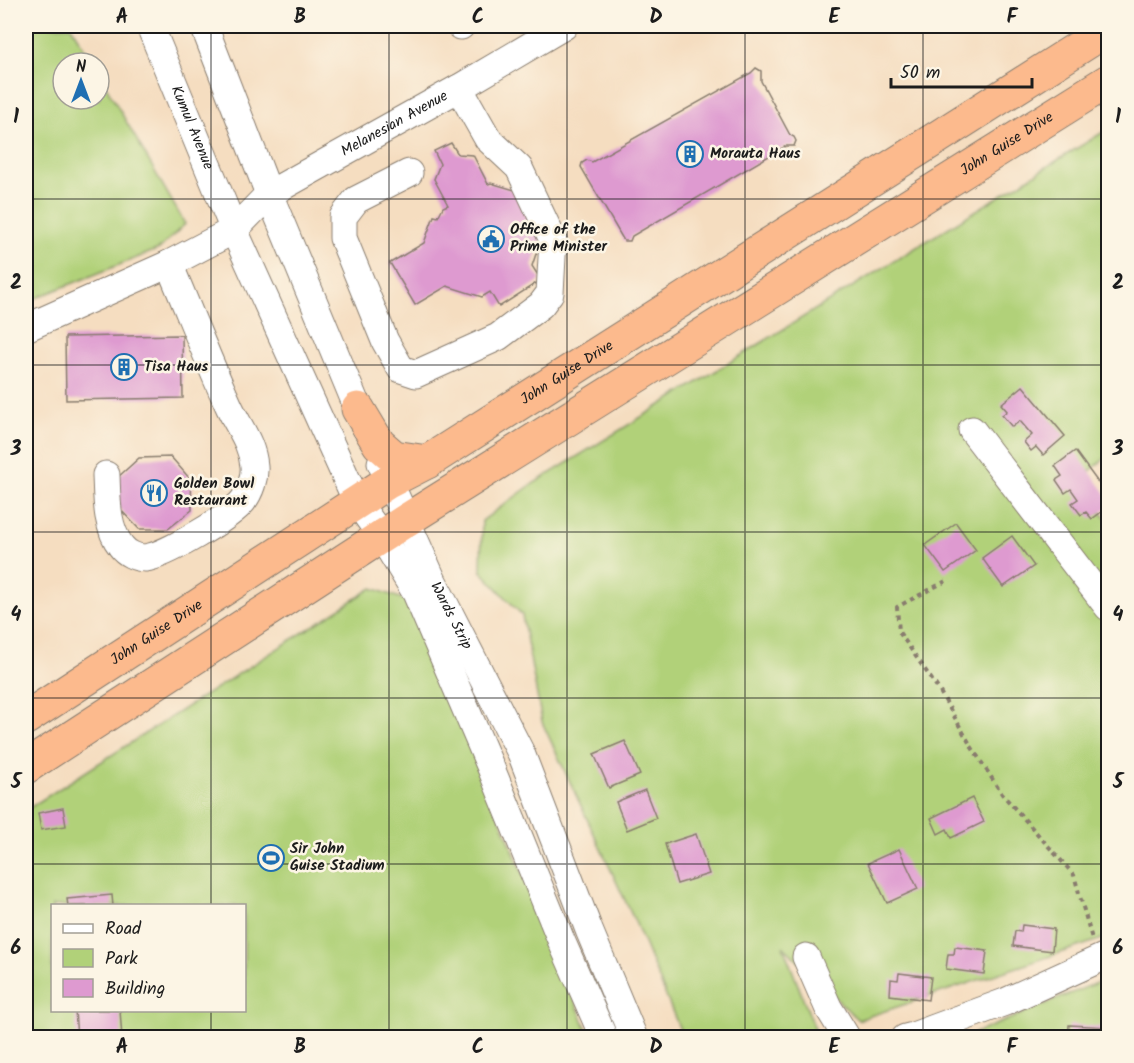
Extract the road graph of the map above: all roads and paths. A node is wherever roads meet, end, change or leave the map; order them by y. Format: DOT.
graph roads {
  1 [pos="150,26"];
  2 [pos="204,26"];
  3 [pos="564,26"];
  4 [pos="1108,29"];
  5 [pos="1108,81"];
  6 [pos="459,88"];
  7 [pos="410,173"];
  8 [pos="269,194"];
  9 [pos="234,230"];
  10 [pos="169,264"];
  11 [pos="26,328"];
  12 [pos="358,409"];
  13 [pos="972,430"];
  14 [pos="427,462"];
  15 [pos="106,475"];
  16 [pos="388,482"];
  17 [pos="357,502"];
  18 [pos="394,529"];
  19 [pos="946,581"];
  20 [pos="1108,607"];
  21 [pos="26,718"];
  22 [pos="26,767"];
  23 [pos="806,957"];
  24 [pos="1103,957"];
  25 [pos="604,1038"];
  26 [pos="634,1038"];
  27 [pos="847,1038"];
  28 [pos="905,1038"];
  1 -- 9 [label="street, Kumul Avenue"];
  2 -- 8 [label="street"];
  3 -- 6 [label="street, Melanesian Avenue"];
  4 -- 14 [label="highway, John Guise Drive"];
  5 -- 18 [label="highway, John Guise Drive"];
  6 -- 7 [label="street"];
  6 -- 8 [label="street, Melanesian Avenue"];
  8 -- 9 [label="street, Melanesian Avenue"];
  8 -- 12 [label="street, Wards Strip"];
  9 -- 10 [label="street, Melanesian Avenue"];
  9 -- 17 [label="street, Wards Strip"];
  10 -- 11 [label="street, Melanesian Avenue"];
  10 -- 15 [label="street"];
  12 -- 14 [label="highway"];
  12 -- 16 [label="street, Wards Strip"];
  13 -- 20 [label="street"];
  14 -- 16 [label="highway, John Guise Drive"];
  16 -- 17 [label="highway, John Guise Drive"];
  16 -- 18 [label="street, Wards Strip"];
  17 -- 18 [label="street, Wards Strip"];
  17 -- 21 [label="highway, John Guise Drive"];
  18 -- 22 [label="highway, John Guise Drive"];
  18 -- 25 [label="street, Wards Strip"];
  18 -- 26 [label="street, Wards Strip"];
  19 -- 24 [label="path"];
  23 -- 27 [label="street"];
  24 -- 28 [label="street"];
}
